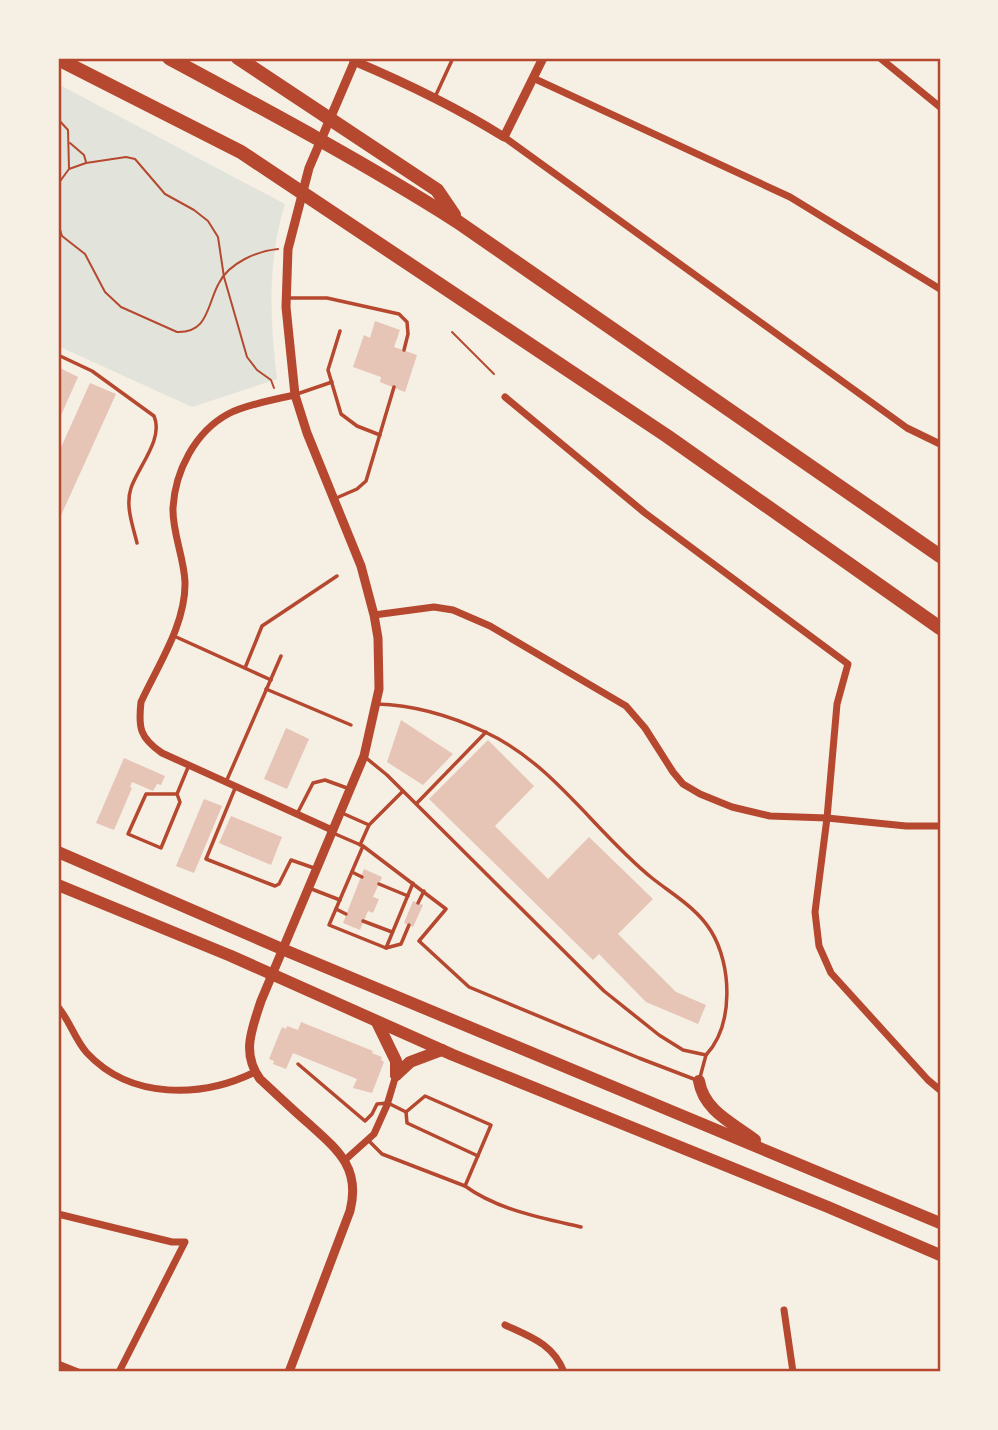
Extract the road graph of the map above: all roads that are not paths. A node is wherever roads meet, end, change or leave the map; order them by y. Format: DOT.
graph roads {
  1 [pos="169,58"];
  2 [pos="238,58"];
  3 [pos="453,58"];
  4 [pos="543,58"];
  5 [pos="880,58"];
  6 [pos="355,59"];
  7 [pos="62,61"];
  8 [pos="533,78"];
  9 [pos="435,97"];
  10 [pos="940,107"];
  11 [pos="504,137"];
  12 [pos="458,222"];
  13 [pos="940,289"];
  14 [pos="287,298"];
  15 [pos="340,331"];
  16 [pos="404,351"];
  17 [pos="58,355"];
  18 [pos="331,382"];
  19 [pos="394,387"];
  20 [pos="295,395"];
  21 [pos="505,397"];
  22 [pos="380,435"];
  23 [pos="940,442"];
  24 [pos="334,499"];
  25 [pos="137,543"];
  26 [pos="940,556"];
  27 [pos="337,576"];
  28 [pos="374,615"];
  29 [pos="940,628"];
  30 [pos="172,635"];
  31 [pos="281,656"];
  32 [pos="245,668"];
  33 [pos="271,680"];
  34 [pos="266,689"];
  35 [pos="375,704"];
  36 [pos="351,725"];
  37 [pos="486,732"];
  38 [pos="364,756"];
  39 [pos="189,765"];
  40 [pos="226,782"];
  41 [pos="236,786"];
  42 [pos="349,789"];
  43 [pos="403,791"];
  44 [pos="177,794"];
  45 [pos="416,803"];
  46 [pos="340,812"];
  47 [pos="297,814"];
  48 [pos="827,818"];
  49 [pos="369,825"];
  50 [pos="940,825"];
  51 [pos="332,831"];
  52 [pos="362,845"];
  53 [pos="58,852"];
  54 [pos="316,869"];
  55 [pos="352,872"];
  56 [pos="362,877"];
  57 [pos="413,883"];
  58 [pos="379,884"];
  59 [pos="58,885"];
  60 [pos="308,887"];
  61 [pos="424,891"];
  62 [pos="408,896"];
  63 [pos="340,900"];
  64 [pos="418,903"];
  65 [pos="336,909"];
  66 [pos="346,914"];
  67 [pos="363,920"];
  68 [pos="409,925"];
  69 [pos="392,932"];
  70 [pos="386,948"];
  71 [pos="282,950"];
  72 [pos="271,976"];
  73 [pos="58,1007"];
  74 [pos="377,1022"];
  75 [pos="442,1050"];
  76 [pos="706,1055"];
  77 [pos="298,1064"];
  78 [pos="255,1072"];
  79 [pos="396,1075"];
  80 [pos="699,1081"];
  81 [pos="940,1090"];
  82 [pos="388,1103"];
  83 [pos="406,1112"];
  84 [pos="368,1140"];
  85 [pos="769,1151"];
  86 [pos="478,1156"];
  87 [pos="345,1160"];
  88 [pos="465,1186"];
  89 [pos="58,1214"];
  90 [pos="940,1223"];
  91 [pos="581,1227"];
  92 [pos="940,1255"];
  93 [pos="784,1310"];
  94 [pos="505,1325"];
  95 [pos="58,1364"];
  96 [pos="78,1372"];
  97 [pos="119,1372"];
  98 [pos="289,1372"];
  99 [pos="564,1372"];
  100 [pos="793,1372"];
  1 -- 12 [label="highway"];
  2 -- 12 [label="highway"];
  3 -- 9 [label="lane"];
  4 -- 8 [label="street"];
  5 -- 10 [label="street"];
  6 -- 9 [label="street"];
  6 -- 14 [label="street"];
  7 -- 29 [label="highway"];
  8 -- 11 [label="street"];
  8 -- 13 [label="street"];
  9 -- 11 [label="street"];
  11 -- 23 [label="street"];
  12 -- 26 [label="highway"];
  14 -- 16 [label="lane"];
  14 -- 20 [label="street"];
  15 -- 18 [label="lane"];
  17 -- 25 [label="lane"];
  18 -- 20 [label="lane"];
  18 -- 22 [label="lane"];
  19 -- 22 [label="lane"];
  20 -- 24 [label="street"];
  20 -- 30 [label="street"];
  21 -- 48 [label="street"];
  22 -- 24 [label="lane"];
  24 -- 28 [label="street"];
  27 -- 32 [label="lane"];
  28 -- 35 [label="street"];
  28 -- 48 [label="street"];
  30 -- 32 [label="lane"];
  30 -- 39 [label="street"];
  31 -- 33 [label="lane"];
  32 -- 33 [label="lane"];
  33 -- 34 [label="lane"];
  34 -- 36 [label="lane"];
  34 -- 40 [label="lane"];
  35 -- 37 [label="lane"];
  35 -- 38 [label="street"];
  37 -- 45 [label="lane"];
  37 -- 76 [label="lane"];
  38 -- 42 [label="street"];
  38 -- 43 [label="lane"];
  39 -- 40 [label="street"];
  39 -- 44 [label="lane"];
  40 -- 41 [label="street"];
  41 -- 47 [label="street"];
  41 -- 54 [label="lane"];
  42 -- 46 [label="street"];
  42 -- 47 [label="lane"];
  43 -- 45 [label="lane"];
  43 -- 49 [label="lane"];
  44 -- 44 [label="lane"];
  45 -- 76 [label="lane"];
  46 -- 49 [label="lane"];
  46 -- 51 [label="street"];
  47 -- 51 [label="street"];
  48 -- 50 [label="street"];
  48 -- 81 [label="street"];
  49 -- 52 [label="lane"];
  51 -- 52 [label="lane"];
  51 -- 54 [label="street"];
  52 -- 55 [label="lane"];
  52 -- 57 [label="lane"];
  53 -- 71 [label="main road"];
  54 -- 60 [label="street"];
  55 -- 56 [label="lane"];
  55 -- 63 [label="lane"];
  57 -- 61 [label="lane"];
  57 -- 62 [label="lane"];
  58 -- 62 [label="lane"];
  59 -- 72 [label="main road"];
  60 -- 63 [label="lane"];
  60 -- 71 [label="street"];
  61 -- 64 [label="lane"];
  61 -- 80 [label="lane"];
  62 -- 69 [label="lane"];
  63 -- 65 [label="lane"];
  65 -- 66 [label="lane"];
  65 -- 70 [label="lane"];
  67 -- 69 [label="lane"];
  68 -- 70 [label="lane"];
  69 -- 70 [label="lane"];
  71 -- 72 [label="street"];
  71 -- 85 [label="main road"];
  72 -- 74 [label="main road"];
  72 -- 78 [label="street"];
  73 -- 78 [label="street"];
  74 -- 75 [label="main road"];
  74 -- 79 [label="main road"];
  75 -- 79 [label="main road"];
  75 -- 92 [label="main road"];
  76 -- 80 [label="lane"];
  77 -- 82 [label="lane"];
  78 -- 87 [label="street"];
  79 -- 82 [label="street"];
  80 -- 85 [label="main road"];
  82 -- 83 [label="lane"];
  82 -- 84 [label="street"];
  83 -- 86 [label="lane"];
  83 -- 86 [label="lane"];
  84 -- 87 [label="street"];
  84 -- 88 [label="lane"];
  85 -- 90 [label="main road"];
  86 -- 88 [label="lane"];
  87 -- 98 [label="street"];
  88 -- 91 [label="lane"];
  89 -- 97 [label="street"];
  93 -- 100 [label="street"];
  94 -- 99 [label="street"];
  95 -- 96 [label="street"];
}
